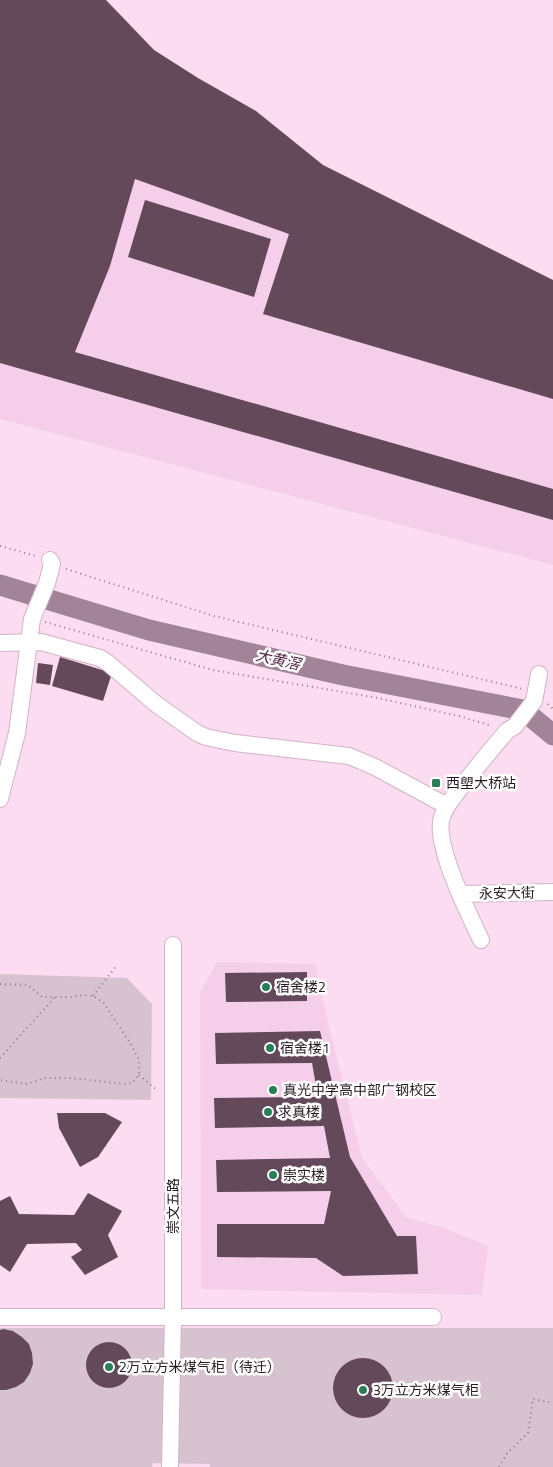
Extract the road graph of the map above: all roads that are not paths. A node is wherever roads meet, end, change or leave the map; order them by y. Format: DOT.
graph roads {
  1 [pos="51,562"];
  2 [pos="29,642"];
  3 [pos="0,643"];
  4 [pos="539,674"];
  5 [pos="0,799"];
  6 [pos="448,806"];
  7 [pos="553,892"];
  8 [pos="461,894"];
  9 [pos="481,940"];
  10 [pos="173,945"];
  11 [pos="173,1316"];
  12 [pos="433,1316"];
  13 [pos="0,1317"];
  14 [pos="170,1467"];
  1 -- 2 [label="street"];
  2 -- 3 [label="street"];
  2 -- 5 [label="street"];
  2 -- 6 [label="street"];
  4 -- 6 [label="street"];
  6 -- 8 [label="street"];
  7 -- 8 [label="street, 永安大街"];
  8 -- 9 [label="street"];
  10 -- 11 [label="street, 崇文五路"];
  11 -- 12 [label="street"];
  11 -- 13 [label="street"];
  11 -- 14 [label="street, 崇文五路"];
}
